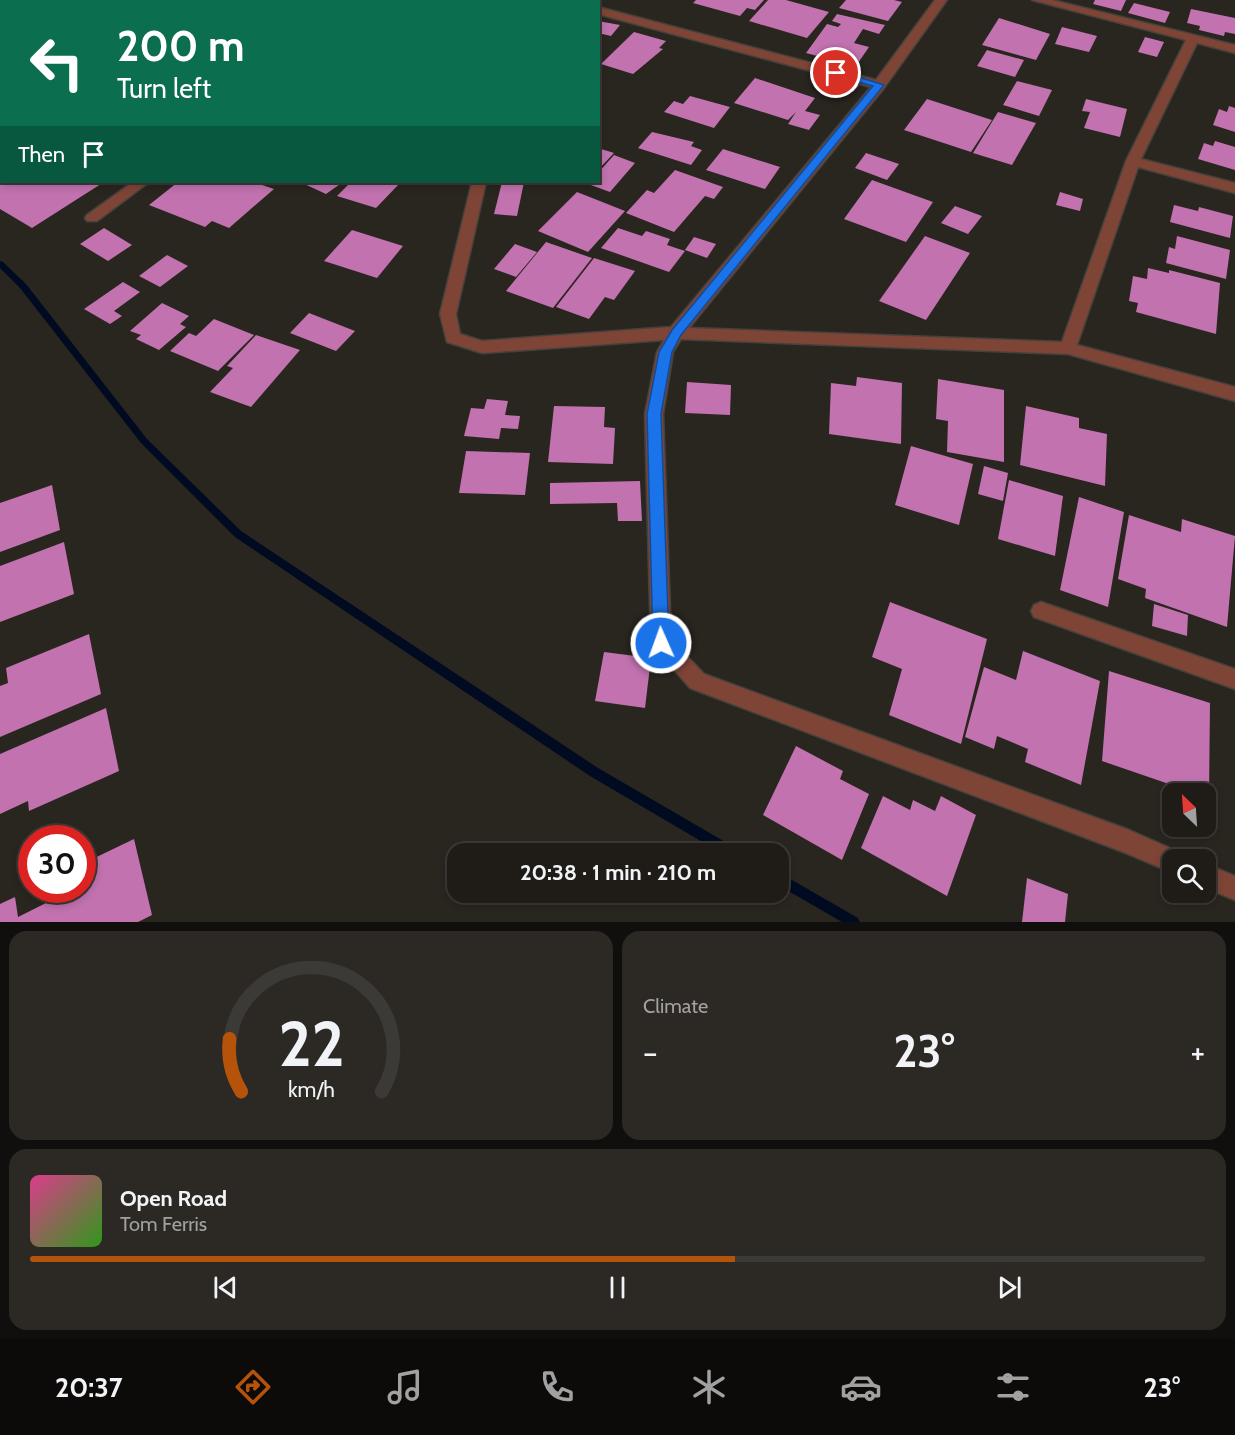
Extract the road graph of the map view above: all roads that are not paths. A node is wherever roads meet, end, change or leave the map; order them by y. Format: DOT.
graph roads {
  1 [pos="941,0"];
  2 [pos="1038,0"];
  3 [pos="600,11"];
  4 [pos="1193,38"];
  5 [pos="1235,49"];
  6 [pos="879,85"];
  7 [pos="1133,160"];
  8 [pos="141,183"];
  9 [pos="479,183"];
  10 [pos="1235,188"];
  11 [pos="92,218"];
  12 [pos="676,333"];
  13 [pos="1068,348"];
  14 [pos="1235,394"];
  15 [pos="1041,611"];
  16 [pos="1235,679"];
  17 [pos="1162,856"];
  18 [pos="1216,880"];
  19 [pos="1235,888"];
  1 -- 6 [label="street"];
  2 -- 4 [label="street"];
  3 -- 6 [label="street"];
  4 -- 5 [label="street"];
  4 -- 7 [label="street"];
  6 -- 12 [label="street"];
  7 -- 10 [label="street"];
  7 -- 13 [label="street"];
  8 -- 11 [label="street"];
  9 -- 12 [label="street"];
  12 -- 13 [label="street"];
  12 -- 17 [label="street"];
  13 -- 14 [label="street"];
  15 -- 16 [label="street"];
  18 -- 19 [label="street"];
}
